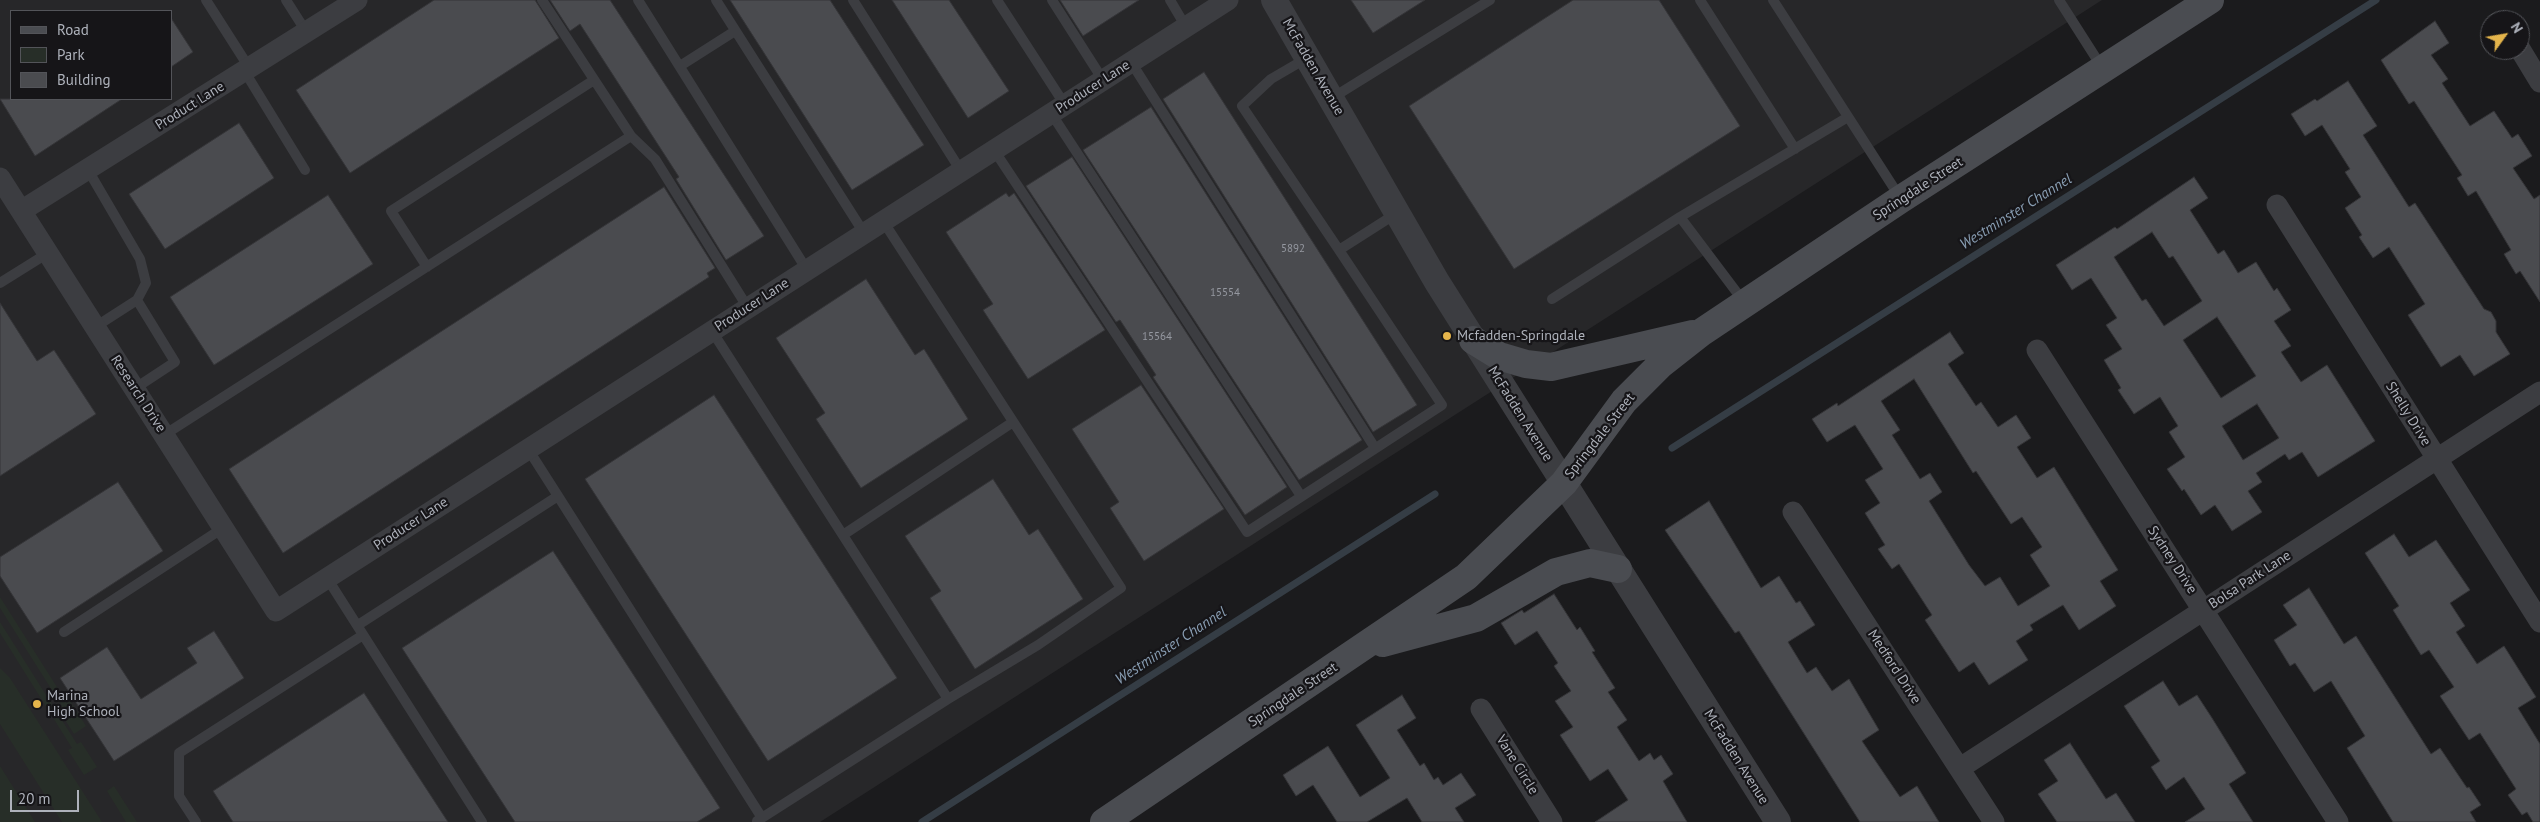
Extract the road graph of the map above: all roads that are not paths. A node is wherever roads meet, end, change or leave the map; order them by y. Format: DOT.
graph roads {
  1 [pos="206,0"];
  2 [pos="286,0"];
  3 [pos="357,0"];
  4 [pos="542,0"];
  5 [pos="638,0"];
  6 [pos="716,0"];
  7 [pos="853,0"];
  8 [pos="997,0"];
  9 [pos="1052,0"];
  10 [pos="1170,0"];
  11 [pos="1228,0"];
  12 [pos="1274,0"];
  13 [pos="1490,0"];
  14 [pos="1700,0"];
  15 [pos="1772,0"];
  16 [pos="2060,0"];
  17 [pos="2210,0"];
  18 [pos="1186,26"];
  19 [pos="735,31"];
  20 [pos="306,33"];
  21 [pos="1308,57"];
  22 [pos="2527,60"];
  23 [pos="1131,62"];
  24 [pos="680,66"];
  25 [pos="2103,69"];
  26 [pos="248,70"];
  27 [pos="594,80"];
  28 [pos="1103,80"];
  29 [pos="2540,82"];
  30 [pos="1331,98"];
  31 [pos="1058,109"];
  32 [pos="1848,117"];
  33 [pos="632,136"];
  34 [pos="1795,149"];
  35 [pos="994,150"];
  36 [pos="88,170"];
  37 [pos="305,170"];
  38 [pos="961,171"];
  39 [pos="0,178"];
  40 [pos="1901,199"];
  41 [pos="2277,205"];
  42 [pos="21,211"];
  43 [pos="1397,213"];
  44 [pos="1680,217"];
  45 [pos="883,221"];
  46 [pos="864,233"];
  47 [pos="1339,250"];
  48 [pos="48,253"];
  49 [pos="427,267"];
  50 [pos="807,270"];
  51 [pos="0,283"];
  52 [pos="137,300"];
  53 [pos="1552,300"];
  54 [pos="1745,303"];
  55 [pos="748,308"];
  56 [pos="95,327"];
  57 [pos="712,331"];
  58 [pos="1702,332"];
  59 [pos="1473,340"];
  60 [pos="2037,350"];
  61 [pos="134,389"];
  62 [pos="2540,392"];
  63 [pos="1014,422"];
  64 [pos="164,435"];
  65 [pos="1375,448"];
  66 [pos="528,449"];
  67 [pos="2436,459"];
  68 [pos="1564,483"];
  69 [pos="558,496"];
  70 [pos="1302,496"];
  71 [pos="1794,512"];
  72 [pos="223,528"];
  73 [pos="843,535"];
  74 [pos="1618,570"];
  75 [pos="327,578"];
  76 [pos="276,610"];
  77 [pos="2204,610"];
  78 [pos="2540,622"];
  79 [pos="358,625"];
  80 [pos="64,632"];
  81 [pos="363,635"];
  82 [pos="1362,649"];
  83 [pos="948,699"];
  84 [pos="1481,709"];
  85 [pos="1960,768"];
  86 [pos="759,820"];
  87 [pos="196,822"];
  88 [pos="482,822"];
  89 [pos="1104,822"];
  90 [pos="1552,822"];
  91 [pos="1778,822"];
  92 [pos="1994,822"];
  93 [pos="2338,822"];
  1 -- 26 [label="lane"];
  2 -- 20 [label="lane"];
  3 -- 20 [label="street, Product Lane"];
  4 -- 27 [label="lane"];
  5 -- 24 [label="lane"];
  6 -- 19 [label="lane"];
  7 -- 38 [label="lane"];
  8 -- 31 [label="lane"];
  9 -- 28 [label="lane"];
  10 -- 18 [label="lane"];
  11 -- 18 [label="street, Producer Lane"];
  12 -- 21 [label="street, McFadden Avenue"];
  13 -- 30 [label="lane"];
  14 -- 34 [label="lane"];
  15 -- 32 [label="lane"];
  16 -- 25 [label="lane"];
  17 -- 25 [label="main road, Springdale Street"];
  18 -- 23 [label="street, Producer Lane"];
  19 -- 24 [label="lane"];
  19 -- 46 [label="lane"];
  20 -- 26 [label="street, Product Lane"];
  21 -- 30 [label="street, McFadden Avenue"];
  21 -- 47 [label="lane"];
  22 -- 29 [label="street"];
  23 -- 28 [label="street, Producer Lane"];
  23 -- 65 [label="lane"];
  24 -- 50 [label="lane"];
  25 -- 40 [label="main road, Springdale Street"];
  26 -- 36 [label="street, Product Lane"];
  26 -- 37 [label="lane"];
  27 -- 33 [label="lane"];
  27 -- 49 [label="lane"];
  28 -- 31 [label="street, Producer Lane"];
  30 -- 43 [label="street, McFadden Avenue"];
  31 -- 35 [label="street, Producer Lane"];
  31 -- 70 [label="lane"];
  32 -- 34 [label="lane"];
  32 -- 40 [label="lane"];
  33 -- 49 [label="lane"];
  33 -- 55 [label="lane"];
  34 -- 44 [label="lane"];
  35 -- 38 [label="street, Producer Lane"];
  35 -- 70 [label="lane"];
  36 -- 42 [label="street, Product Lane"];
  36 -- 52 [label="lane"];
  38 -- 45 [label="street, Producer Lane"];
  39 -- 42 [label="street, Research Drive"];
  40 -- 54 [label="main road, Springdale Street"];
  41 -- 67 [label="street, Shelly Drive"];
  42 -- 48 [label="street, Research Drive"];
  43 -- 47 [label="lane"];
  43 -- 59 [label="street, McFadden Avenue"];
  44 -- 53 [label="lane"];
  44 -- 54 [label="lane"];
  45 -- 46 [label="street, Producer Lane"];
  45 -- 63 [label="lane"];
  46 -- 50 [label="street, Producer Lane"];
  47 -- 65 [label="lane"];
  48 -- 51 [label="lane"];
  48 -- 56 [label="street, Research Drive"];
  49 -- 64 [label="lane"];
  50 -- 55 [label="street, Producer Lane"];
  52 -- 56 [label="lane"];
  52 -- 61 [label="lane"];
  54 -- 58 [label="main road, Springdale Street"];
  55 -- 57 [label="street, Producer Lane"];
  56 -- 61 [label="street, Research Drive"];
  57 -- 66 [label="street, Producer Lane"];
  57 -- 73 [label="lane"];
  58 -- 59 [label="main road"];
  58 -- 68 [label="main road, Springdale Street"];
  59 -- 68 [label="street, McFadden Avenue"];
  60 -- 77 [label="street, Sydney Drive"];
  61 -- 64 [label="street, Research Drive"];
  62 -- 67 [label="street, Bolsa Park Lane"];
  63 -- 73 [label="lane"];
  63 -- 83 [label="lane"];
  64 -- 72 [label="street, Research Drive"];
  65 -- 70 [label="lane"];
  66 -- 69 [label="lane"];
  66 -- 75 [label="street, Producer Lane"];
  67 -- 77 [label="street, Bolsa Park Lane"];
  67 -- 78 [label="street, Shelly Drive"];
  68 -- 74 [label="street, McFadden Avenue"];
  68 -- 82 [label="main road, Springdale Street"];
  69 -- 79 [label="lane"];
  69 -- 86 [label="lane"];
  71 -- 85 [label="street, Medford Drive"];
  72 -- 76 [label="street, Research Drive"];
  72 -- 80 [label="lane"];
  73 -- 83 [label="lane"];
  74 -- 82 [label="main road"];
  74 -- 91 [label="street, McFadden Avenue"];
  75 -- 76 [label="street, Producer Lane"];
  75 -- 79 [label="lane"];
  77 -- 85 [label="street, Bolsa Park Lane"];
  77 -- 93 [label="street, Sydney Drive"];
  79 -- 81 [label="lane"];
  81 -- 87 [label="lane"];
  81 -- 88 [label="lane"];
  82 -- 89 [label="main road, Springdale Street"];
  83 -- 86 [label="lane"];
  84 -- 90 [label="street, Vane Circle"];
  85 -- 92 [label="street, Medford Drive"];
}
